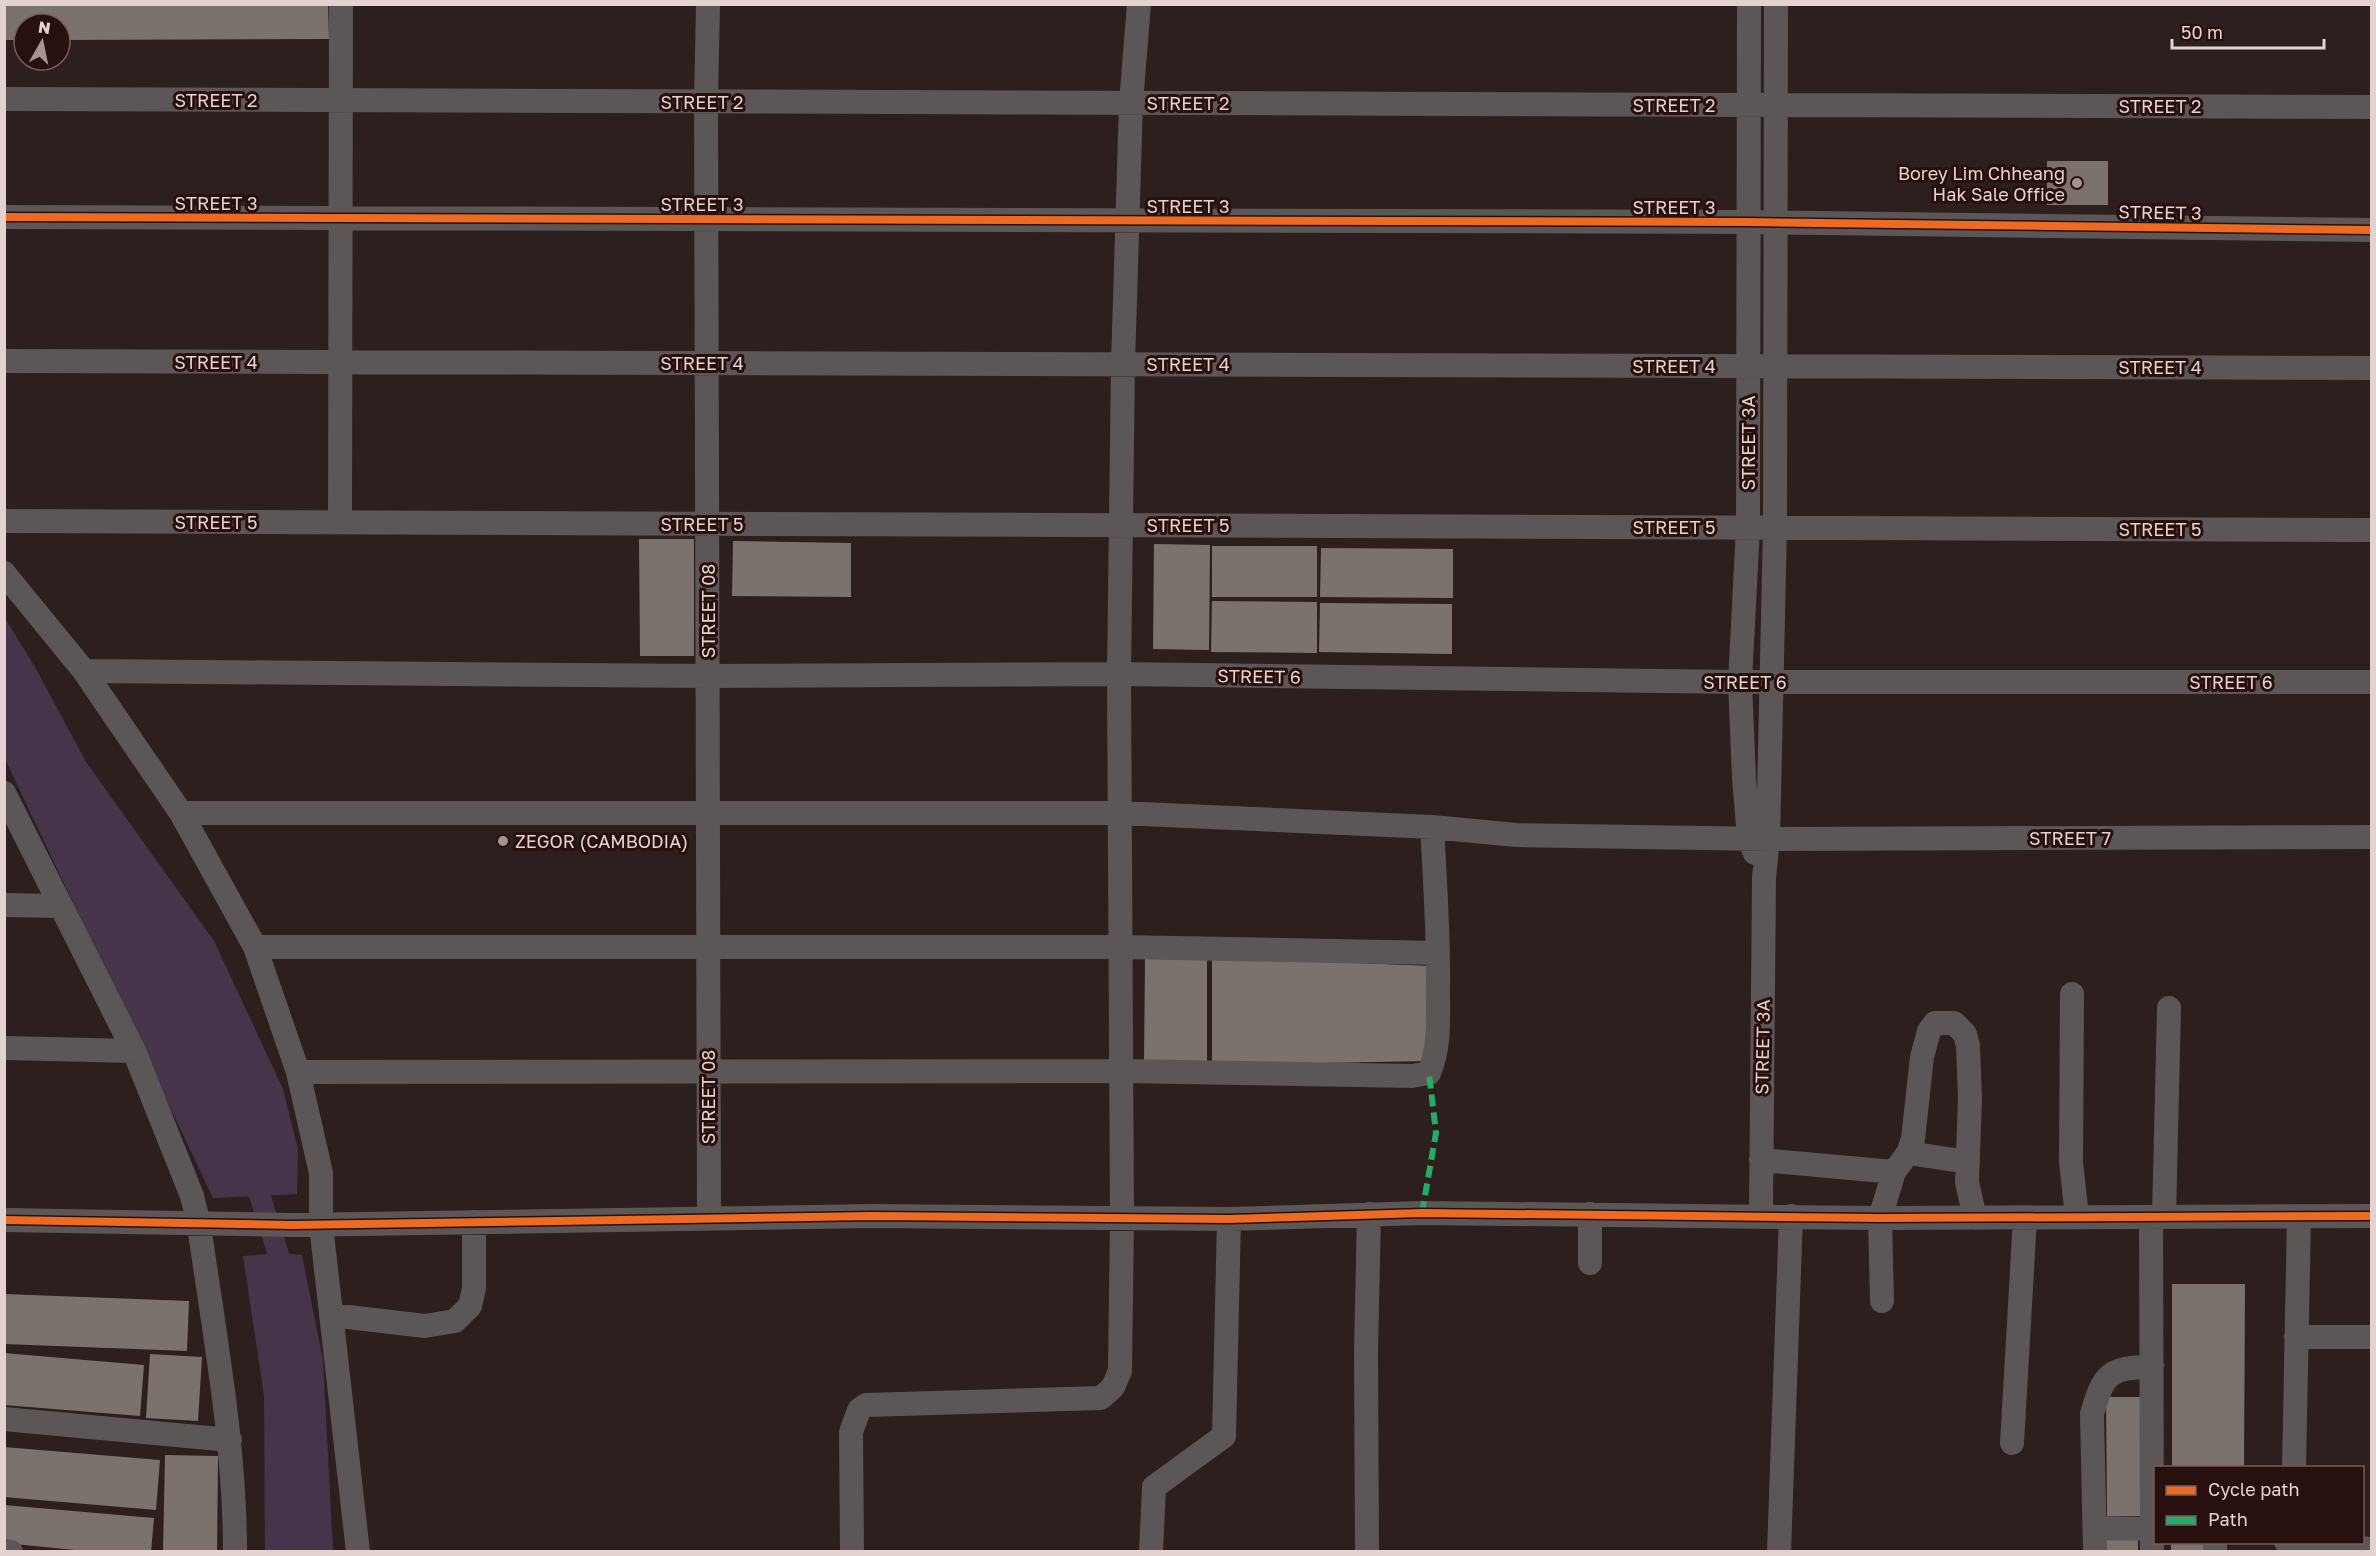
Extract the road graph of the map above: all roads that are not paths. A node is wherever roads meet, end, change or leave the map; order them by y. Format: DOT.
graph roads {
  1 [pos="341,4"];
  2 [pos="708,4"];
  3 [pos="1139,4"];
  4 [pos="1749,4"];
  5 [pos="1776,4"];
  6 [pos="4,99"];
  7 [pos="340,100"];
  8 [pos="706,102"];
  9 [pos="1131,103"];
  10 [pos="1749,105"];
  11 [pos="1776,105"];
  12 [pos="2372,107"];
  13 [pos="4,217"];
  14 [pos="341,218"];
  15 [pos="707,219"];
  16 [pos="1128,220"];
  17 [pos="1748,222"];
  18 [pos="1775,222"];
  19 [pos="2372,230"];
  20 [pos="4,361"];
  21 [pos="339,362"];
  22 [pos="707,363"];
  23 [pos="1123,364"];
  24 [pos="1748,366"];
  25 [pos="1775,366"];
  26 [pos="2372,368"];
  27 [pos="4,521"];
  28 [pos="340,522"];
  29 [pos="708,524"];
  30 [pos="1122,525"];
  31 [pos="1748,527"];
  32 [pos="1775,528"];
  33 [pos="2372,530"];
  34 [pos="4,573"];
  35 [pos="84,671"];
  36 [pos="1119,674"];
  37 [pos="708,676"];
  38 [pos="1740,682"];
  39 [pos="1771,682"];
  40 [pos="2372,682"];
  41 [pos="4,793"];
  42 [pos="181,813"];
  43 [pos="708,813"];
  44 [pos="1119,813"];
  45 [pos="1432,827"];
  46 [pos="2372,837"];
  47 [pos="1759,838"];
  48 [pos="4,905"];
  49 [pos="60,906"];
  50 [pos="255,947"];
  51 [pos="708,947"];
  52 [pos="1120,947"];
  53 [pos="1438,953"];
  54 [pos="2072,994"];
  55 [pos="2169,1008"];
  56 [pos="4,1048"];
  57 [pos="134,1051"];
  58 [pos="1121,1071"];
  59 [pos="298,1072"];
  60 [pos="708,1072"];
  61 [pos="1761,1160"];
  62 [pos="1901,1162"];
  63 [pos="1968,1162"];
  64 [pos="1369,1214"];
  65 [pos="1590,1214"];
  66 [pos="1761,1215"];
  67 [pos="1791,1216"];
  68 [pos="2372,1216"];
  69 [pos="709,1217"];
  70 [pos="2077,1217"];
  71 [pos="2158,1217"];
  72 [pos="2299,1217"];
  73 [pos="1880,1218"];
  74 [pos="1975,1218"];
  75 [pos="2025,1218"];
  76 [pos="1122,1219"];
  77 [pos="1229,1219"];
  78 [pos="4,1220"];
  79 [pos="474,1222"];
  80 [pos="199,1225"];
  81 [pos="321,1225"];
  82 [pos="1590,1263"];
  83 [pos="1881,1301"];
  84 [pos="331,1315"];
  85 [pos="2296,1337"];
  86 [pos="2372,1337"];
  87 [pos="2152,1366"];
  88 [pos="4,1419"];
  89 [pos="230,1440"];
  90 [pos="2012,1443"];
  91 [pos="2294,1466"];
  92 [pos="2153,1537"];
  93 [pos="2095,1540"];
  94 [pos="2291,1545"];
  95 [pos="2372,1549"];
  96 [pos="4,1551"];
  97 [pos="11,1551"];
  98 [pos="235,1551"];
  99 [pos="358,1551"];
  100 [pos="852,1551"];
  101 [pos="1151,1551"];
  102 [pos="1366,1551"];
  103 [pos="1779,1551"];
  1 -- 7 [label="street"];
  2 -- 8 [label="street, STREET 08"];
  3 -- 9 [label="street"];
  4 -- 10 [label="street, STREET 3A"];
  5 -- 11 [label="street, STREET 3A"];
  6 -- 7 [label="street, STREET 2"];
  7 -- 8 [label="street, STREET 2"];
  7 -- 14 [label="street"];
  8 -- 9 [label="street, STREET 2"];
  8 -- 15 [label="street, STREET 08"];
  9 -- 10 [label="street, STREET 2"];
  9 -- 16 [label="street"];
  10 -- 11 [label="street, STREET 2"];
  10 -- 17 [label="street, STREET 3A"];
  11 -- 12 [label="street, STREET 2"];
  11 -- 18 [label="street, STREET 3A"];
  13 -- 14 [label="street, STREET 3"];
  14 -- 15 [label="street, STREET 3"];
  14 -- 21 [label="street"];
  15 -- 16 [label="street, STREET 3"];
  15 -- 22 [label="street, STREET 08"];
  16 -- 17 [label="street, STREET 3"];
  16 -- 23 [label="street"];
  17 -- 18 [label="street, STREET 3"];
  17 -- 24 [label="street, STREET 3A"];
  18 -- 19 [label="street, STREET 3"];
  18 -- 25 [label="street, STREET 3A"];
  20 -- 21 [label="street, STREET 4"];
  21 -- 22 [label="street, STREET 4"];
  21 -- 28 [label="street"];
  22 -- 23 [label="street, STREET 4"];
  22 -- 29 [label="street, STREET 08"];
  23 -- 24 [label="street, STREET 4"];
  23 -- 30 [label="street"];
  24 -- 25 [label="street, STREET 4"];
  24 -- 31 [label="street, STREET 3A"];
  25 -- 26 [label="street, STREET 4"];
  25 -- 32 [label="street, STREET 3A"];
  27 -- 28 [label="street, STREET 5"];
  28 -- 29 [label="street, STREET 5"];
  29 -- 30 [label="street, STREET 5"];
  29 -- 37 [label="street, STREET 08"];
  30 -- 31 [label="street, STREET 5"];
  30 -- 36 [label="street"];
  31 -- 32 [label="street, STREET 5"];
  31 -- 38 [label="street, STREET 3A"];
  32 -- 33 [label="street, STREET 5"];
  32 -- 39 [label="street, STREET 3A"];
  34 -- 35 [label="street"];
  35 -- 37 [label="street, STREET 6"];
  35 -- 42 [label="street"];
  36 -- 37 [label="street, STREET 6"];
  36 -- 38 [label="street, STREET 6"];
  36 -- 44 [label="street"];
  37 -- 43 [label="street, STREET 08"];
  38 -- 39 [label="street, STREET 6"];
  38 -- 47 [label="street, STREET 3A"];
  39 -- 40 [label="street, STREET 6"];
  39 -- 47 [label="street, STREET 3A"];
  41 -- 49 [label="street"];
  42 -- 43 [label="street, STREET 7"];
  42 -- 50 [label="street"];
  43 -- 44 [label="street, STREET 7"];
  43 -- 51 [label="street, STREET 08"];
  44 -- 45 [label="street, STREET 7"];
  44 -- 52 [label="street"];
  45 -- 47 [label="street, STREET 7"];
  45 -- 53 [label="street"];
  46 -- 47 [label="street, STREET 7"];
  47 -- 61 [label="street, STREET 3A"];
  48 -- 49 [label="street"];
  49 -- 57 [label="street"];
  50 -- 51 [label="street"];
  50 -- 59 [label="street"];
  51 -- 52 [label="street"];
  51 -- 60 [label="street, STREET 08"];
  52 -- 53 [label="street"];
  52 -- 58 [label="street"];
  53 -- 58 [label="street"];
  54 -- 70 [label="street"];
  55 -- 71 [label="street"];
  56 -- 57 [label="street"];
  57 -- 80 [label="street"];
  58 -- 60 [label="street"];
  58 -- 76 [label="street"];
  59 -- 60 [label="street"];
  59 -- 81 [label="street"];
  60 -- 69 [label="street, STREET 08"];
  61 -- 62 [label="street"];
  61 -- 66 [label="street, STREET 3A"];
  62 -- 63 [label="street"];
  62 -- 63 [label="street"];
  62 -- 73 [label="street"];
  63 -- 74 [label="street"];
  64 -- 65 [label="street"];
  64 -- 77 [label="street"];
  64 -- 102 [label="street"];
  65 -- 66 [label="street"];
  65 -- 82 [label="street"];
  66 -- 67 [label="street"];
  67 -- 73 [label="street"];
  67 -- 103 [label="street"];
  68 -- 72 [label="street"];
  69 -- 76 [label="street"];
  69 -- 79 [label="street"];
  70 -- 71 [label="street"];
  70 -- 75 [label="street"];
  71 -- 72 [label="street"];
  71 -- 87 [label="street"];
  72 -- 85 [label="street"];
  73 -- 74 [label="street"];
  73 -- 83 [label="street"];
  74 -- 75 [label="street"];
  75 -- 90 [label="street"];
  76 -- 77 [label="street"];
  76 -- 100 [label="street"];
  77 -- 101 [label="street"];
  78 -- 80 [label="street"];
  79 -- 81 [label="street"];
  79 -- 84 [label="street"];
  80 -- 81 [label="street"];
  80 -- 89 [label="street"];
  81 -- 84 [label="street"];
  84 -- 99 [label="street"];
  85 -- 86 [label="street"];
  85 -- 91 [label="street"];
  87 -- 92 [label="street"];
  87 -- 93 [label="street"];
  88 -- 89 [label="street"];
  89 -- 98 [label="street"];
  92 -- 93 [label="street"];
  94 -- 95 [label="street"];
  96 -- 97 [label="street"];
}
